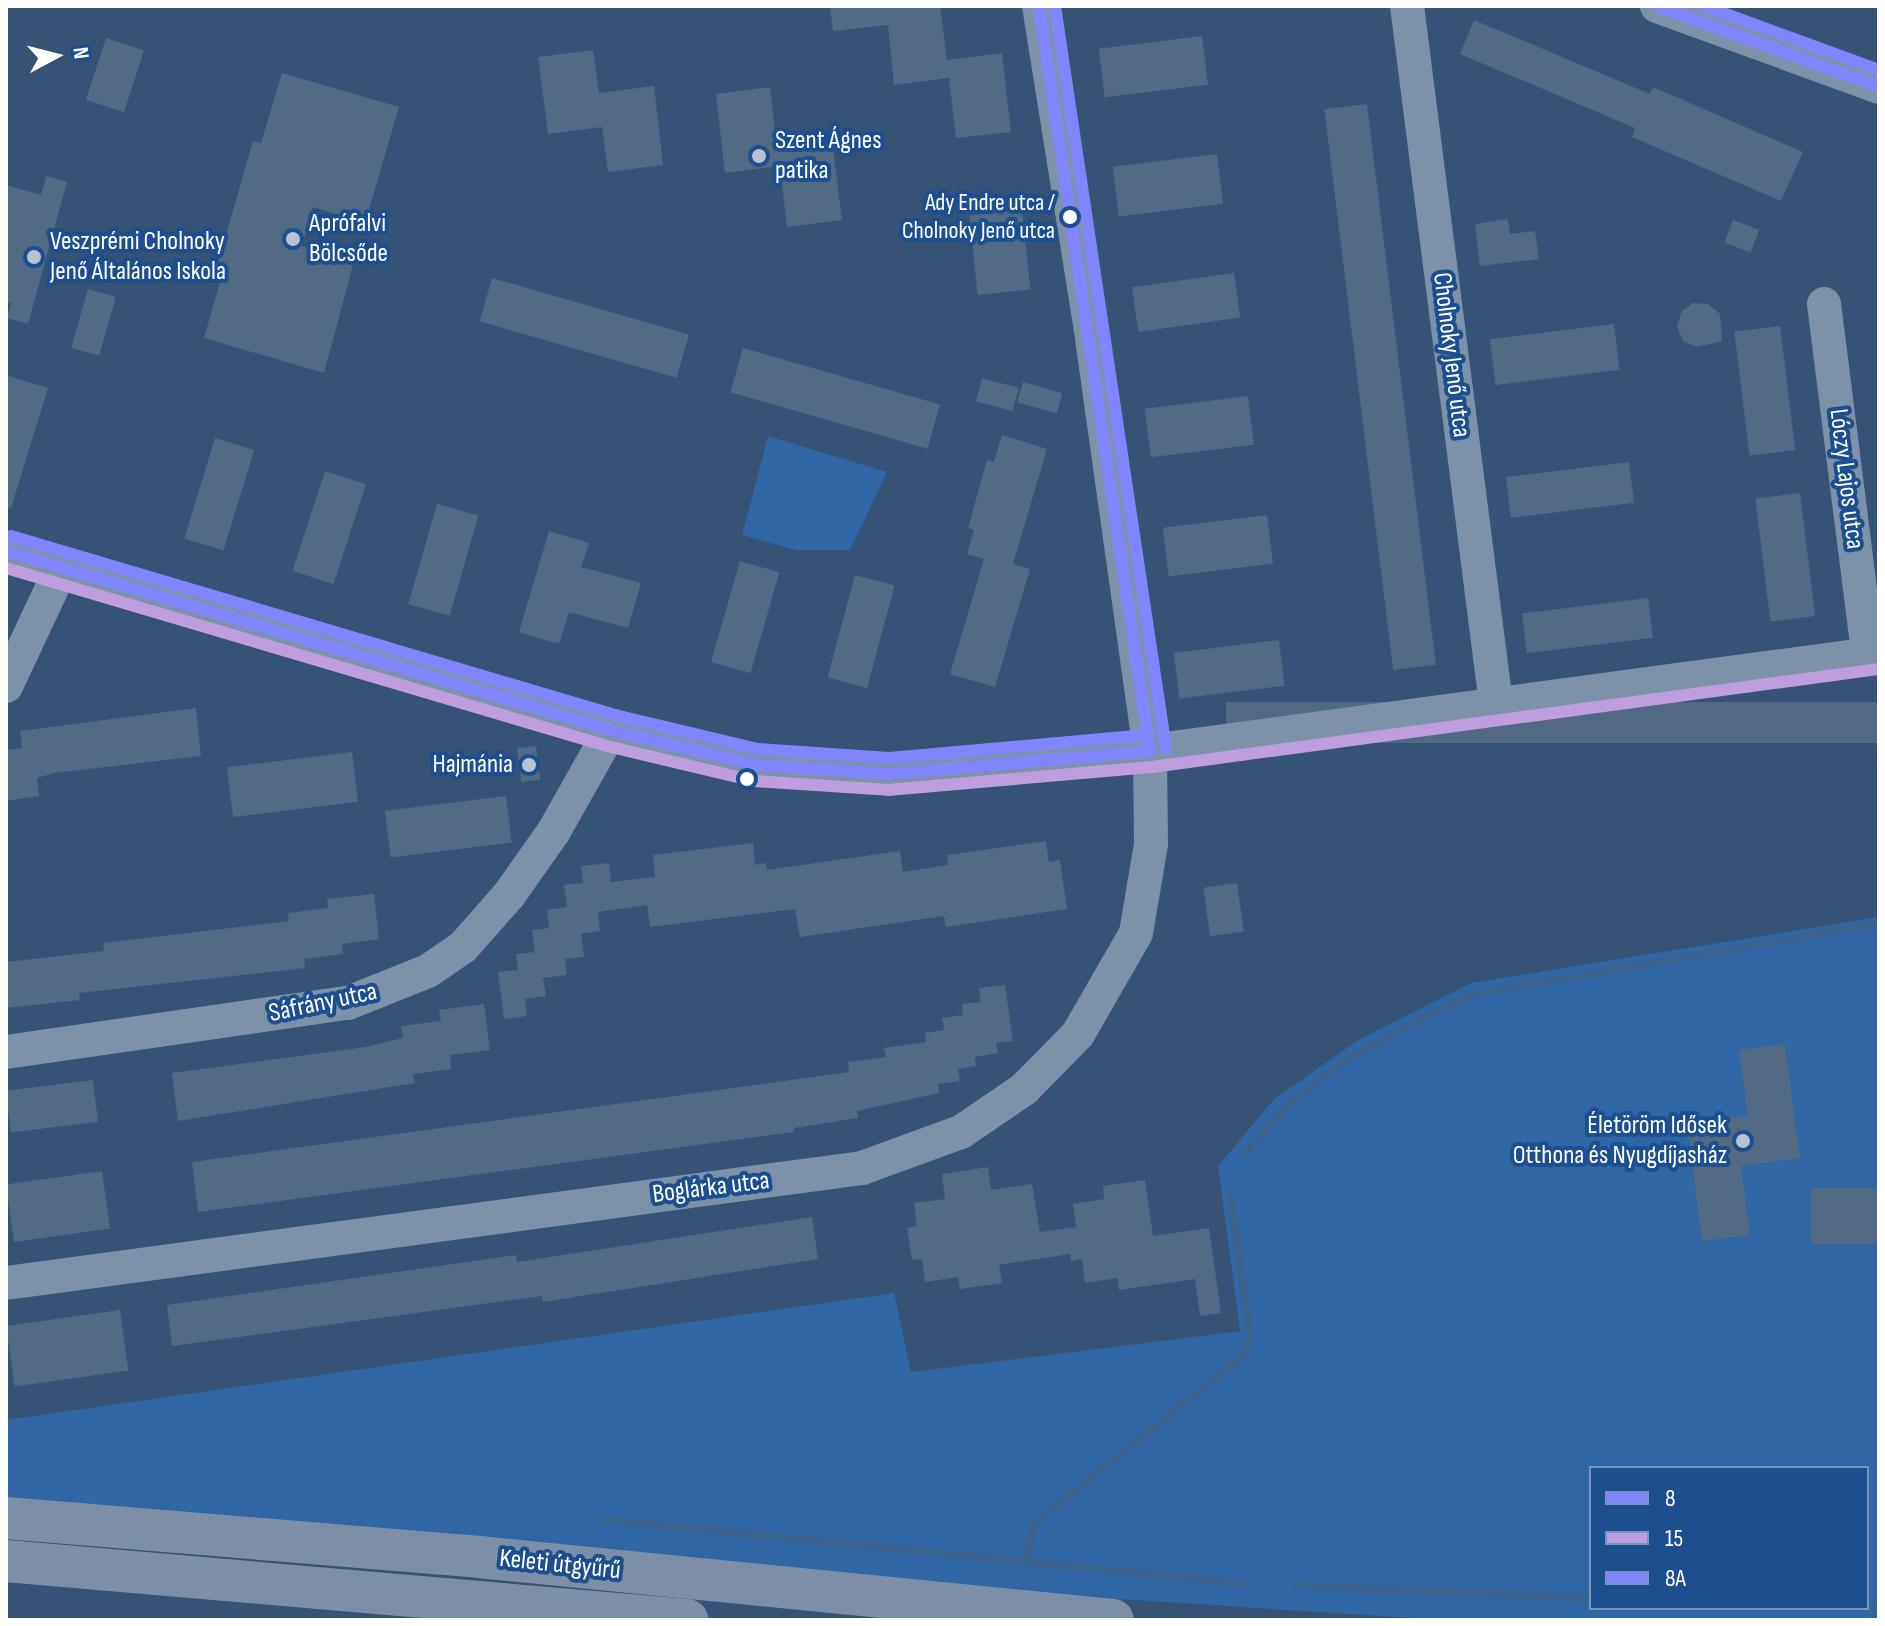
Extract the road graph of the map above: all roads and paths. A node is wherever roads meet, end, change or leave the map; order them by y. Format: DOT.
graph roads {
  1 [pos="1039,6"];
  2 [pos="1407,6"];
  3 [pos="1657,6"];
  4 [pos="1879,87"];
  5 [pos="1824,304"];
  6 [pos="6,551"];
  7 [pos="62,567"];
  8 [pos="1874,654"];
  9 [pos="6,686"];
  10 [pos="1496,704"];
  11 [pos="611,730"];
  12 [pos="1150,751"];
  13 [pos="6,1052"];
  14 [pos="6,1283"];
  15 [pos="6,1518"];
  16 [pos="6,1561"];
  17 [pos="687,1620"];
  18 [pos="1113,1620"];
  1 -- 12 [label="street, Boglárka utca"];
  2 -- 10 [label="street, Cholnoky Jenő utca"];
  3 -- 4 [label="street"];
  5 -- 8 [label="street, Lóczy Lajos utca"];
  6 -- 7 [label="street, Lóczy Lajos utca"];
  7 -- 9 [label="street"];
  7 -- 11 [label="street, Lóczy Lajos utca"];
  8 -- 10 [label="street, Lóczy Lajos utca"];
  10 -- 12 [label="street, Lóczy Lajos utca"];
  11 -- 12 [label="street, Lóczy Lajos utca"];
  11 -- 13 [label="street, Sáfrány utca"];
  12 -- 14 [label="street, Boglárka utca"];
  15 -- 18 [label="main road, Keleti útgyűrű"];
  16 -- 17 [label="main road, Keleti útgyűrű"];
}
